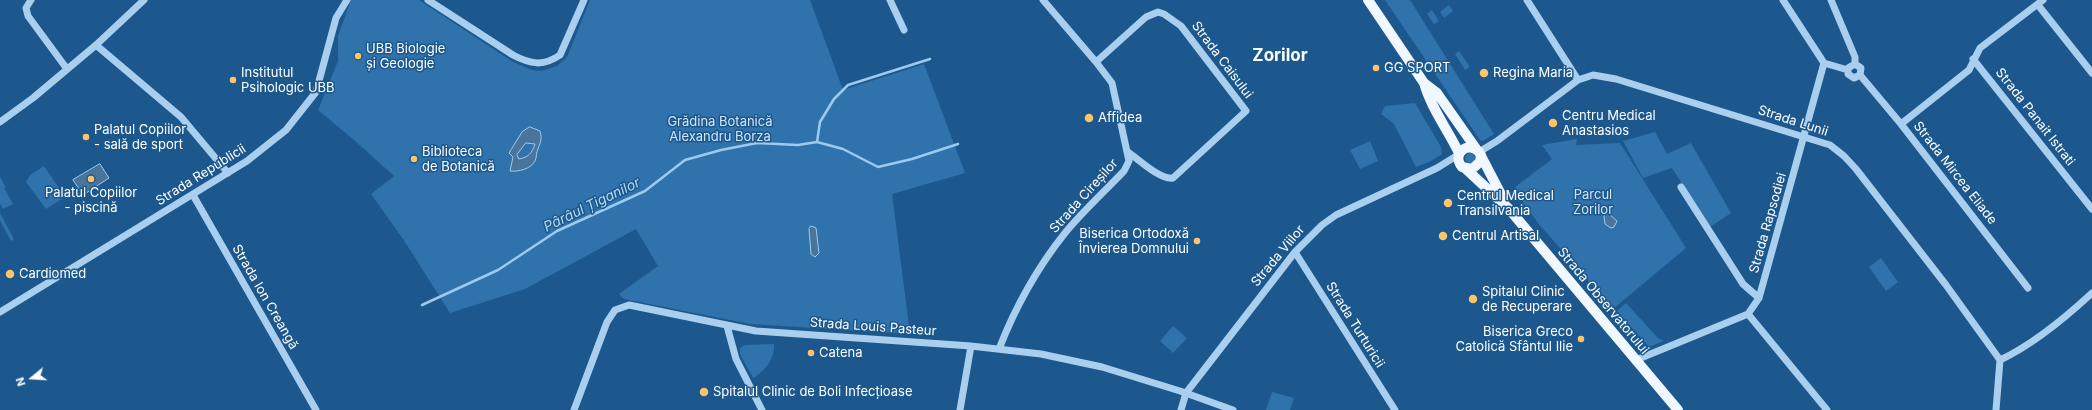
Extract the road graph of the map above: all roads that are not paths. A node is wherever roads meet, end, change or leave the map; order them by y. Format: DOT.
graph roads {
  1 [pos="32,0"];
  2 [pos="144,0"];
  3 [pos="347,0"];
  4 [pos="428,0"];
  5 [pos="584,0"];
  6 [pos="890,0"];
  7 [pos="1042,0"];
  8 [pos="1368,0"];
  9 [pos="1528,0"];
  10 [pos="1783,0"];
  11 [pos="1831,0"];
  12 [pos="2040,2"];
  13 [pos="904,30"];
  14 [pos="96,45"];
  15 [pos="1973,59"];
  16 [pos="1096,62"];
  17 [pos="1824,62"];
  18 [pos="1855,64"];
  19 [pos="67,69"];
  20 [pos="1848,70"];
  21 [pos="2092,73"];
  22 [pos="1860,75"];
  23 [pos="1578,80"];
  24 [pos="1424,83"];
  25 [pos="0,122"];
  26 [pos="1901,124"];
  27 [pos="1804,136"];
  28 [pos="1454,142"];
  29 [pos="1128,152"];
  30 [pos="1479,152"];
  31 [pos="1459,154"];
  32 [pos="1447,162"];
  33 [pos="1437,168"];
  34 [pos="1464,168"];
  35 [pos="228,173"];
  36 [pos="1682,187"];
  37 [pos="193,195"];
  38 [pos="1509,209"];
  39 [pos="2092,209"];
  40 [pos="1295,252"];
  41 [pos="2028,288"];
  42 [pos="2092,293"];
  43 [pos="1759,298"];
  44 [pos="0,312"];
  45 [pos="1748,314"];
  46 [pos="726,326"];
  47 [pos="971,346"];
  48 [pos="999,349"];
  49 [pos="1636,360"];
  50 [pos="2000,360"];
  51 [pos="1186,393"];
  52 [pos="316,410"];
  53 [pos="574,410"];
  54 [pos="762,410"];
  55 [pos="960,410"];
  56 [pos="1181,410"];
  57 [pos="1233,410"];
  58 [pos="1395,410"];
  59 [pos="1678,410"];
  60 [pos="1827,410"];
  61 [pos="1996,410"];
  1 -- 19 [label="street"];
  2 -- 14 [label="street"];
  3 -- 35 [label="street, Strada Republicii"];
  4 -- 5 [label="street"];
  6 -- 13 [label="street"];
  7 -- 16 [label="street, Strada Cireșilor"];
  8 -- 24 [label="main road, Strada Observatorului"];
  9 -- 23 [label="street"];
  10 -- 17 [label="street"];
  11 -- 18 [label="street, Strada Mircea Eliade"];
  12 -- 15 [label="street"];
  12 -- 21 [label="street"];
  14 -- 19 [label="street"];
  14 -- 35 [label="street"];
  15 -- 26 [label="street"];
  15 -- 39 [label="street, Strada Panait Istrati"];
  16 -- 29 [label="street, Strada Cireșilor"];
  16 -- 29 [label="street, Strada Caisului"];
  17 -- 20 [label="street, Strada Mircea Eliade"];
  17 -- 27 [label="street, Strada Rapsodiei"];
  18 -- 20 [label="street"];
  18 -- 22 [label="street, Strada Mircea Eliade"];
  19 -- 25 [label="street"];
  20 -- 22 [label="street, Strada Mircea Eliade"];
  22 -- 26 [label="street, Strada Mircea Eliade"];
  23 -- 27 [label="street, Strada Lunii"];
  23 -- 30 [label="street, Strada Lunii"];
  24 -- 28 [label="main road, Strada Observatorului"];
  24 -- 30 [label="main road, Strada Observatorului"];
  26 -- 41 [label="street, Strada Mircea Eliade"];
  27 -- 43 [label="street, Strada Rapsodiei"];
  27 -- 50 [label="street, Strada Lunii"];
  28 -- 31 [label="main road, Strada Observatorului"];
  28 -- 32 [label="street"];
  29 -- 48 [label="street, Strada Cireșilor"];
  30 -- 31 [label="main road"];
  30 -- 34 [label="main road"];
  30 -- 38 [label="main road, Strada Observatorului"];
  31 -- 32 [label="street, Strada Viilor"];
  31 -- 34 [label="main road"];
  32 -- 33 [label="street, Strada Viilor"];
  33 -- 34 [label="street, Strada Viilor"];
  33 -- 40 [label="street, Strada Viilor"];
  34 -- 38 [label="main road, Strada Observatorului"];
  35 -- 37 [label="street, Strada Republicii"];
  36 -- 43 [label="street"];
  37 -- 44 [label="street, Strada Republicii"];
  37 -- 52 [label="street, Strada Ion Creangă"];
  38 -- 49 [label="main road, Strada Observatorului"];
  40 -- 51 [label="street, Strada Viilor"];
  40 -- 58 [label="street, Strada Turturicii"];
  42 -- 50 [label="street"];
  43 -- 45 [label="street, Strada Rapsodiei"];
  45 -- 49 [label="street"];
  45 -- 60 [label="street"];
  46 -- 47 [label="street, Strada Louis Pasteur"];
  46 -- 53 [label="street, Strada Louis Pasteur"];
  46 -- 54 [label="street"];
  47 -- 48 [label="street, Strada Louis Pasteur"];
  47 -- 55 [label="street"];
  48 -- 51 [label="street, Strada Louis Pasteur"];
  49 -- 59 [label="main road, Strada Observatorului"];
  50 -- 61 [label="street"];
  51 -- 56 [label="street, Strada Viilor"];
  51 -- 57 [label="street, Strada Louis Pasteur"];
}
